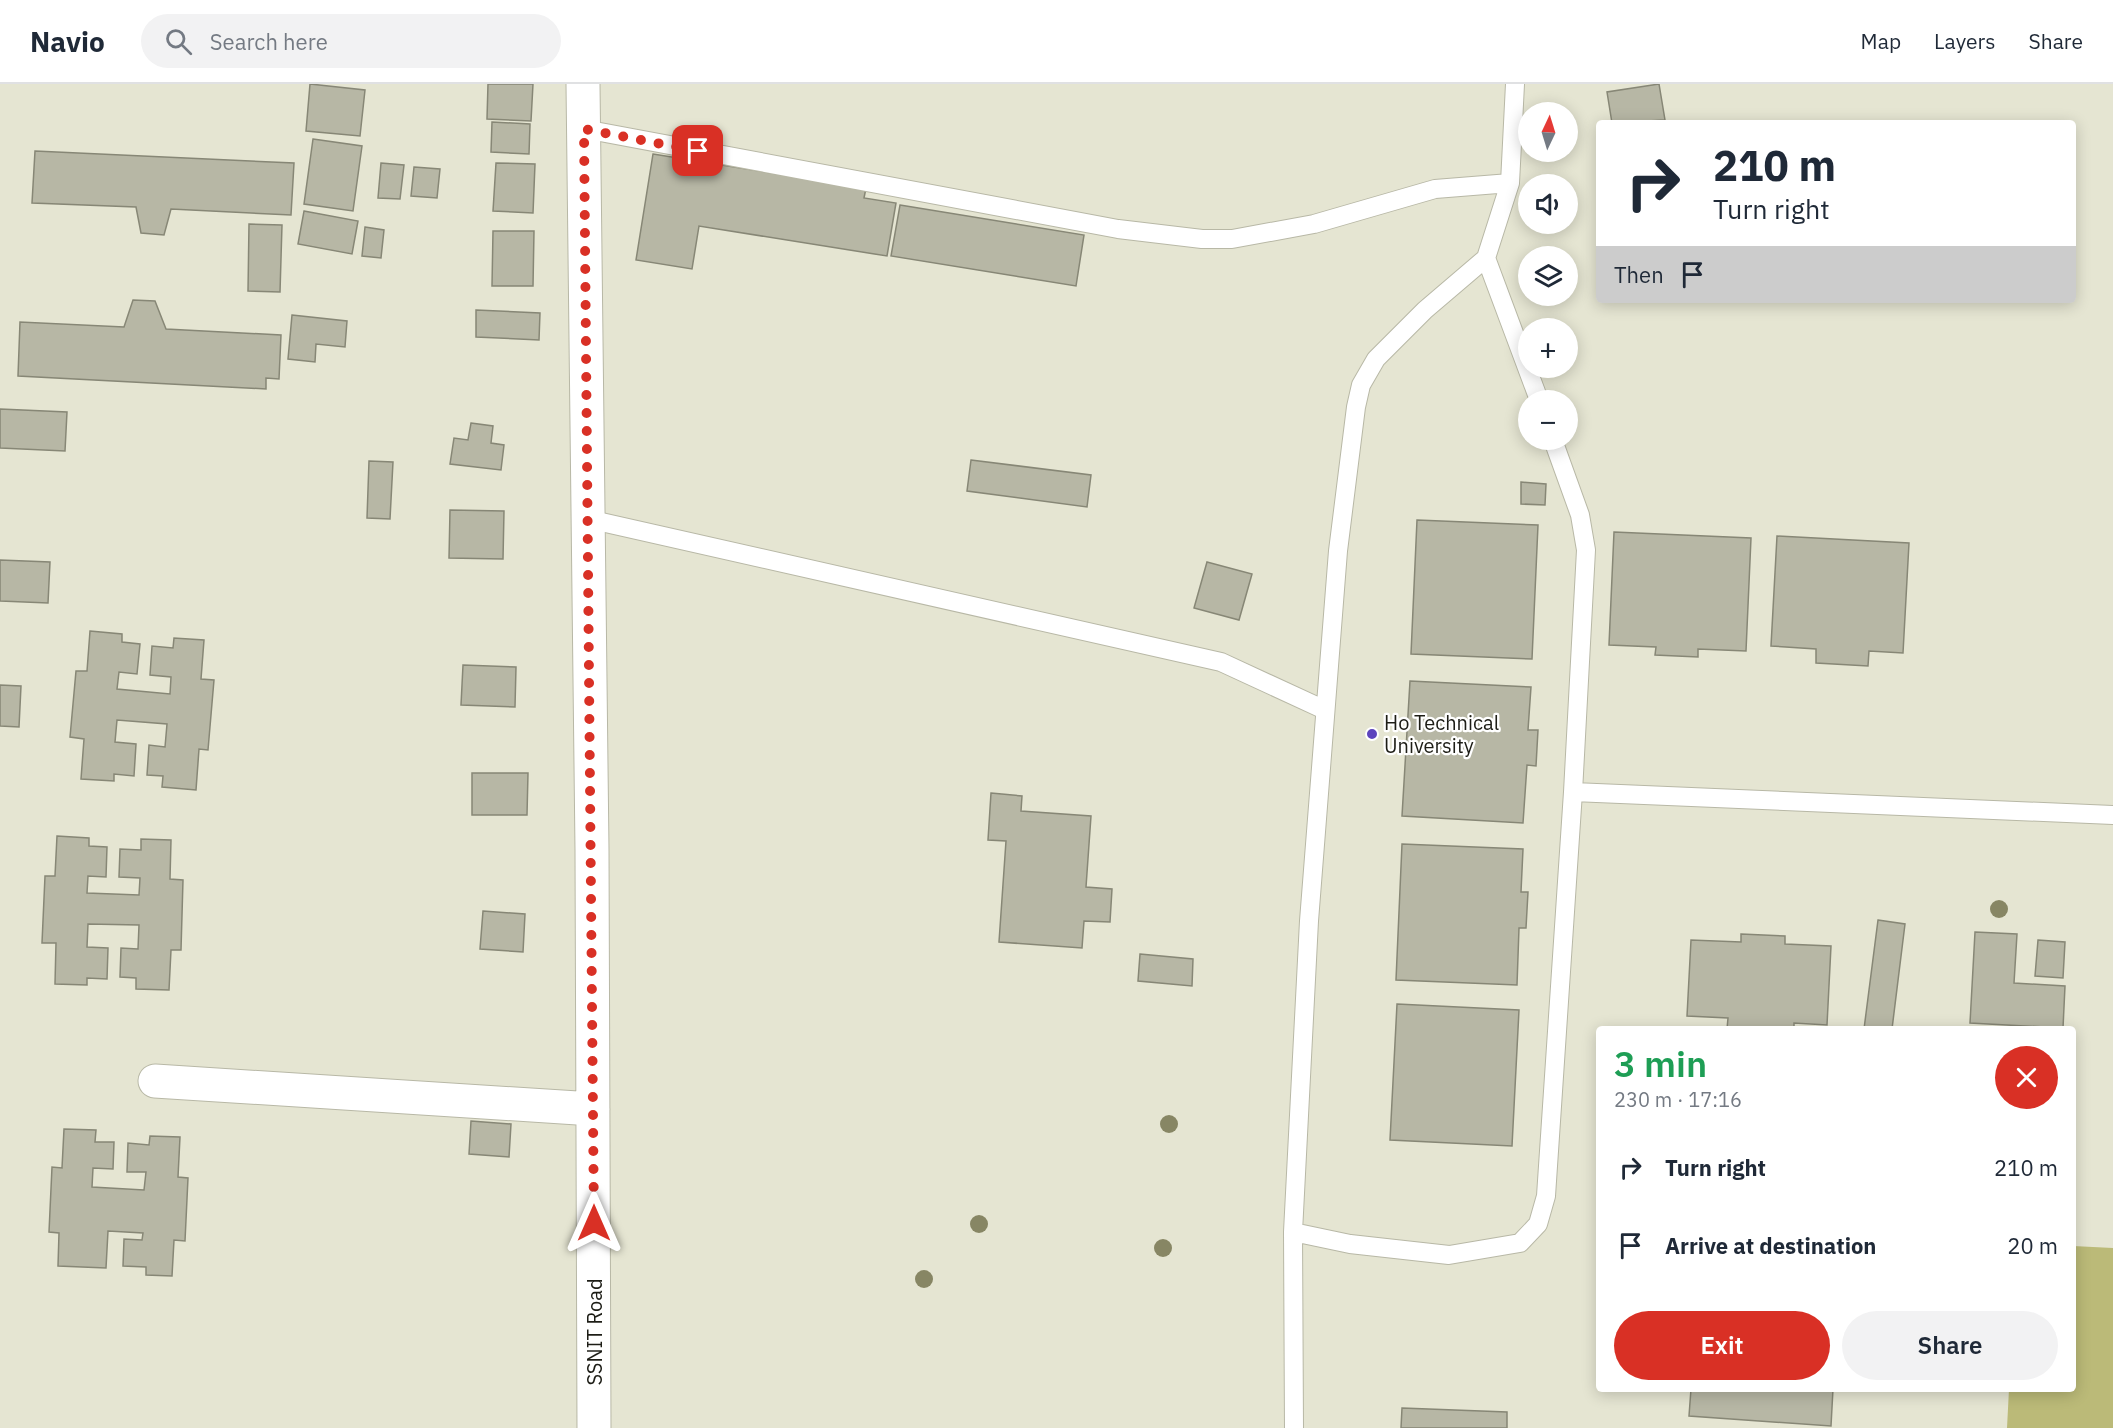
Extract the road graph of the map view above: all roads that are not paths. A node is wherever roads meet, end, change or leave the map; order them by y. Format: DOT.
graph roads {
  1 [pos="583,84"];
  2 [pos="1515,84"];
  3 [pos="584,129"];
  4 [pos="1509,183"];
  5 [pos="1486,258"];
  6 [pos="1535,390"];
  7 [pos="1557,450"];
  8 [pos="588,519"];
  9 [pos="1325,710"];
  10 [pos="1573,792"];
  11 [pos="2113,814"];
  12 [pos="155,1081"];
  13 [pos="593,1109"];
  14 [pos="1293,1232"];
  15 [pos="594,1428"];
  16 [pos="1294,1428"];
  1 -- 3 [label="street, SSNIT Road"];
  2 -- 4 [label="lane"];
  3 -- 4 [label="lane"];
  3 -- 8 [label="street, SSNIT Road"];
  4 -- 5 [label="lane"];
  5 -- 6 [label="lane"];
  5 -- 9 [label="lane"];
  7 -- 10 [label="lane"];
  8 -- 9 [label="lane"];
  8 -- 13 [label="street, SSNIT Road"];
  9 -- 14 [label="lane"];
  10 -- 11 [label="lane"];
  10 -- 14 [label="lane"];
  12 -- 13 [label="street"];
  13 -- 15 [label="street, SSNIT Road"];
  14 -- 16 [label="lane"];
}
